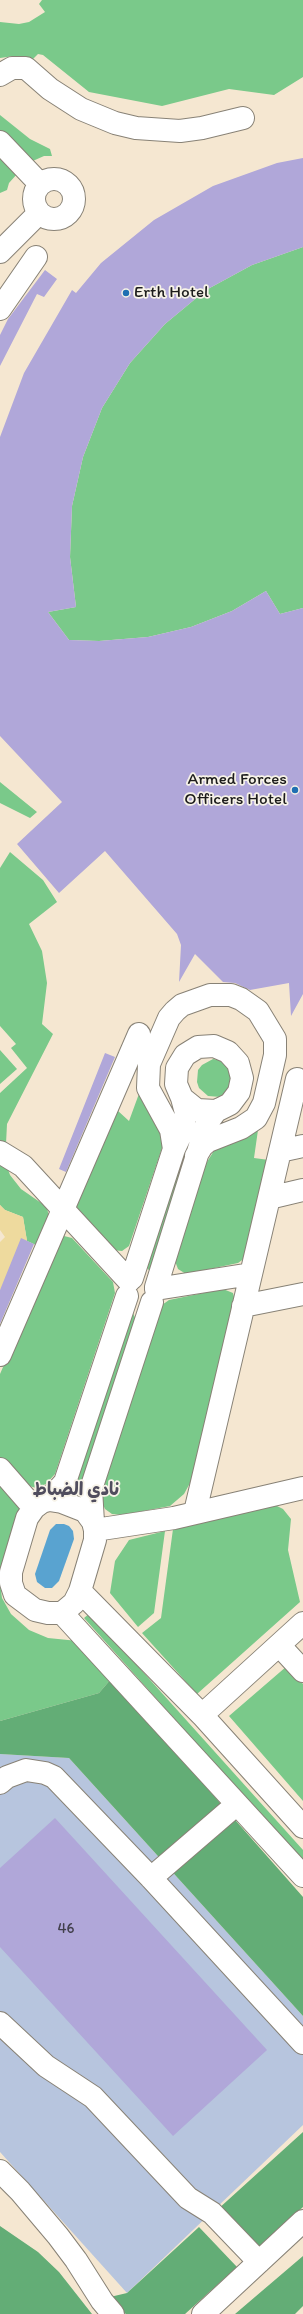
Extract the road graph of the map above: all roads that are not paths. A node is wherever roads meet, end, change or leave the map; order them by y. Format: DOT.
graph roads {
  1 [pos="0,76"];
  2 [pos="243,118"];
  3 [pos="0,142"];
  4 [pos="40,184"];
  5 [pos="39,213"];
  6 [pos="0,252"];
  7 [pos="36,257"];
  8 [pos="3,296"];
  9 [pos="139,1034"];
  10 [pos="297,1079"];
  11 [pos="182,1098"];
  12 [pos="216,1111"];
  13 [pos="303,1146"];
  14 [pos="174,1149"];
  15 [pos="280,1151"];
  16 [pos="0,1152"];
  17 [pos="196,1156"];
  18 [pos="303,1190"];
  19 [pos="268,1198"];
  20 [pos="63,1210"];
  21 [pos="251,1274"];
  22 [pos="130,1285"];
  23 [pos="155,1293"];
  24 [pos="303,1294"];
  25 [pos="243,1306"];
  26 [pos="0,1355"];
  27 [pos="0,1469"];
  28 [pos="303,1488"];
  29 [pos="38,1505"];
  30 [pos="195,1512"];
  31 [pos="94,1526"];
  32 [pos="80,1591"];
  33 [pos="62,1613"];
  34 [pos="303,1623"];
  35 [pos="279,1645"];
  36 [pos="303,1672"];
  37 [pos="202,1715"];
  38 [pos="0,1783"];
  39 [pos="237,1804"];
  40 [pos="303,1827"];
  41 [pos="303,1876"];
  42 [pos="151,1878"];
  43 [pos="0,2023"];
  44 [pos="303,2043"];
  45 [pos="0,2171"];
  46 [pos="303,2221"];
  47 [pos="254,2267"];
  48 [pos="113,2314"];
  49 [pos="203,2314"];
  1 -- 2 [label="street"];
  3 -- 4 [label="street"];
  4 -- 5 [label="street"];
  4 -- 5 [label="street"];
  5 -- 6 [label="street"];
  7 -- 8 [label="street"];
  9 -- 20 [label="street"];
  10 -- 15 [label="street"];
  11 -- 12 [label="street"];
  11 -- 12 [label="street"];
  11 -- 14 [label="street"];
  12 -- 17 [label="street"];
  13 -- 15 [label="street"];
  14 -- 17 [label="street"];
  14 -- 22 [label="street"];
  15 -- 19 [label="street"];
  16 -- 20 [label="street"];
  17 -- 23 [label="street"];
  18 -- 19 [label="street"];
  19 -- 21 [label="street"];
  20 -- 22 [label="street"];
  20 -- 26 [label="street"];
  21 -- 23 [label="street"];
  21 -- 25 [label="street"];
  22 -- 23 [label="street"];
  22 -- 29 [label="street"];
  23 -- 31 [label="street"];
  24 -- 25 [label="street"];
  25 -- 30 [label="street"];
  27 -- 29 [label="street"];
  28 -- 30 [label="street"];
  29 -- 31 [label="street"];
  29 -- 33 [label="street"];
  30 -- 31 [label="street"];
  31 -- 32 [label="street"];
  32 -- 33 [label="street"];
  32 -- 37 [label="street"];
  33 -- 39 [label="street"];
  34 -- 35 [label="street"];
  35 -- 36 [label="street"];
  35 -- 37 [label="street"];
  37 -- 40 [label="street"];
  38 -- 42 [label="street"];
  39 -- 41 [label="street"];
  39 -- 42 [label="street"];
  42 -- 44 [label="street"];
  43 -- 47 [label="street"];
  45 -- 48 [label="street"];
  46 -- 47 [label="street"];
  47 -- 49 [label="street"];
}
